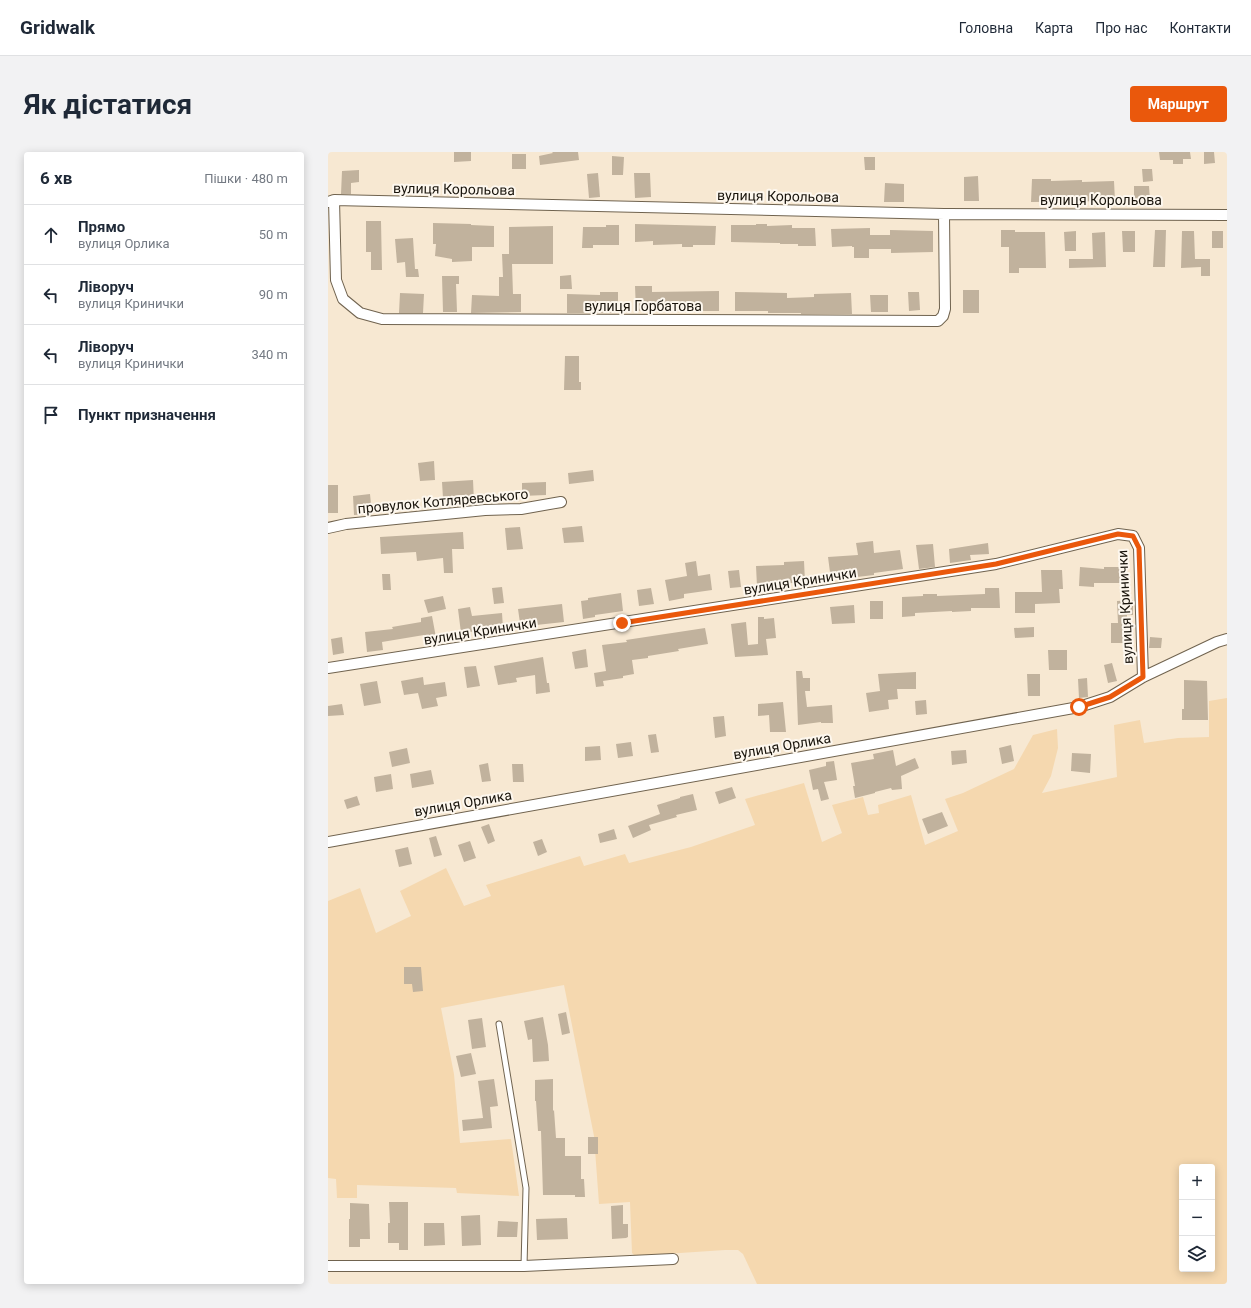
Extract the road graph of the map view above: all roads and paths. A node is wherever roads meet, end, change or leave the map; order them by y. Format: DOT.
graph roads {
  1 [pos="331,201"];
  2 [pos="944,214"];
  3 [pos="1227,215"];
  4 [pos="561,502"];
  5 [pos="328,528"];
  6 [pos="1227,639"];
  7 [pos="328,668"];
  8 [pos="1143,677"];
  9 [pos="328,842"];
  10 [pos="499,1024"];
  11 [pos="673,1259"];
  12 [pos="328,1266"];
  13 [pos="524,1266"];
  1 -- 2 [label="street, вулиця Корольова"];
  1 -- 2 [label="street, вулиця Горбатова"];
  2 -- 3 [label="street, вулиця Корольова"];
  4 -- 5 [label="street, провулок Котляревського"];
  6 -- 8 [label="street, вулиця Орлика"];
  7 -- 8 [label="street, вулиця Кринички"];
  8 -- 9 [label="street, вулиця Орлика"];
  10 -- 13 [label="lane"];
  11 -- 13 [label="street"];
  12 -- 13 [label="street"];
}
